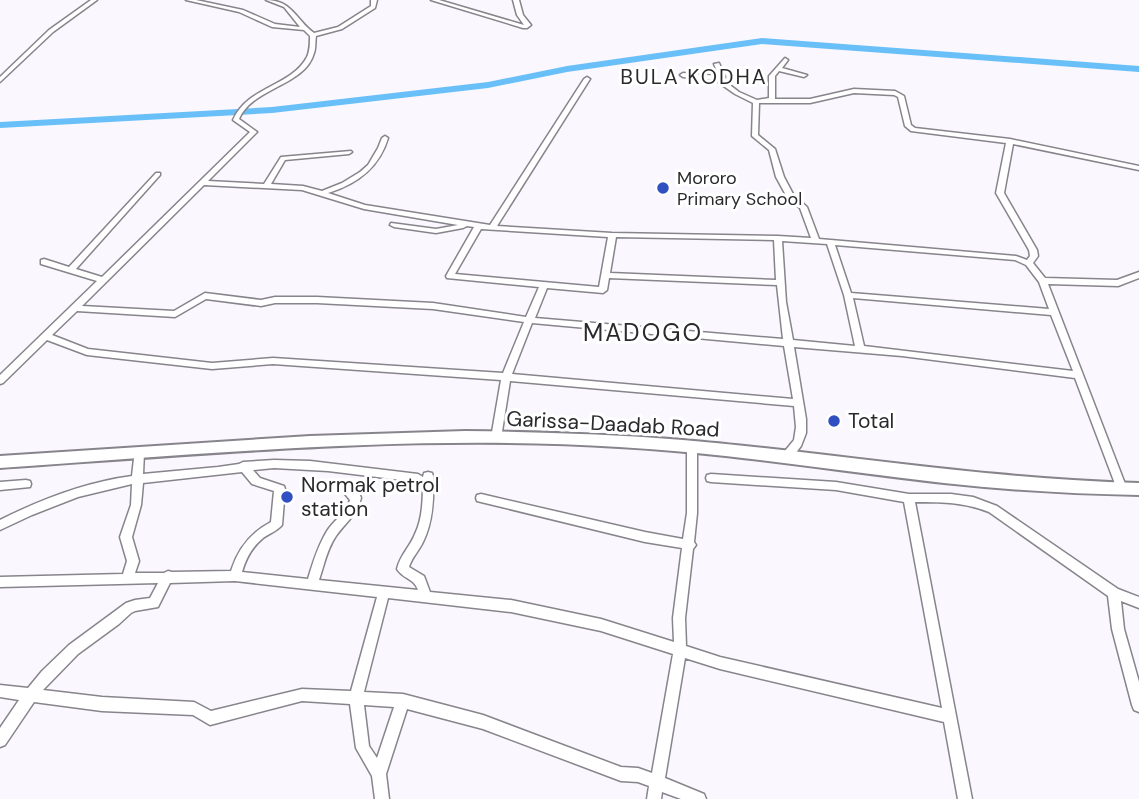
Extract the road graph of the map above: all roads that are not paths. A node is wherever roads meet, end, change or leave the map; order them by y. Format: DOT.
graph roads {
  1 [pos="94,0"];
  2 [pos="189,0"];
  3 [pos="269,0"];
  4 [pos="374,0"];
  5 [pos="434,0"];
  6 [pos="516,0"];
  7 [pos="305,29"];
  8 [pos="313,35"];
  9 [pos="786,60"];
  10 [pos="717,64"];
  11 [pos="778,69"];
  12 [pos="683,75"];
  13 [pos="803,75"];
  14 [pos="717,78"];
  15 [pos="587,79"];
  16 [pos="0,80"];
  17 [pos="767,101"];
  18 [pos="756,102"];
  19 [pos="385,138"];
  20 [pos="1010,141"];
  21 [pos="349,152"];
  22 [pos="1139,167"];
  23 [pos="158,174"];
  24 [pos="204,183"];
  25 [pos="267,185"];
  26 [pos="324,193"];
  27 [pos="394,225"];
  28 [pos="467,225"];
  29 [pos="479,226"];
  30 [pos="492,228"];
  31 [pos="612,235"];
  32 [pos="778,238"];
  33 [pos="815,240"];
  34 [pos="830,243"];
  35 [pos="44,262"];
  36 [pos="1029,263"];
  37 [pos="72,269"];
  38 [pos="606,275"];
  39 [pos="1139,275"];
  40 [pos="104,279"];
  41 [pos="1043,281"];
  42 [pos="781,283"];
  43 [pos="543,286"];
  44 [pos="848,295"];
  45 [pos="75,308"];
  46 [pos="1055,312"];
  47 [pos="529,320"];
  48 [pos="46,336"];
  49 [pos="788,342"];
  50 [pos="860,349"];
  51 [pos="1077,374"];
  52 [pos="506,377"];
  53 [pos="0,381"];
  54 [pos="797,404"];
  55 [pos="496,438"];
  56 [pos="692,448"];
  57 [pos="139,453"];
  58 [pos="784,458"];
  59 [pos="0,462"];
  60 [pos="243,466"];
  61 [pos="136,477"];
  62 [pos="711,478"];
  63 [pos="26,484"];
  64 [pos="0,485"];
  65 [pos="1122,489"];
  66 [pos="1139,489"];
  67 [pos="350,494"];
  68 [pos="481,498"];
  69 [pos="909,498"];
  70 [pos="0,525"];
  71 [pos="690,545"];
  72 [pos="168,576"];
  73 [pos="235,576"];
  74 [pos="128,577"];
  75 [pos="1,582"];
  76 [pos="312,584"];
  77 [pos="384,592"];
  78 [pos="1114,593"];
  79 [pos="426,597"];
  80 [pos="1139,603"];
  81 [pos="680,652"];
  82 [pos="1126,658"];
  83 [pos="1139,664"];
  84 [pos="0,691"];
  85 [pos="28,695"];
  86 [pos="356,697"];
  87 [pos="403,701"];
  88 [pos="1139,705"];
  89 [pos="950,717"];
  90 [pos="0,740"];
  91 [pos="379,774"];
  92 [pos="656,792"];
  93 [pos="382,799"];
  94 [pos="699,799"];
  95 [pos="965,799"];
  1 -- 16 [label="street"];
  2 -- 7 [label="street"];
  3 -- 7 [label="street"];
  4 -- 8 [label="street"];
  5 -- 6 [label="street"];
  7 -- 8 [label="street"];
  8 -- 24 [label="street"];
  9 -- 11 [label="street"];
  10 -- 14 [label="street"];
  11 -- 13 [label="street"];
  11 -- 17 [label="street"];
  12 -- 14 [label="street"];
  14 -- 18 [label="street"];
  15 -- 30 [label="street"];
  17 -- 18 [label="street"];
  17 -- 20 [label="street"];
  18 -- 33 [label="street"];
  19 -- 26 [label="street"];
  20 -- 22 [label="street"];
  20 -- 36 [label="street"];
  21 -- 25 [label="street"];
  23 -- 37 [label="street"];
  24 -- 25 [label="street"];
  24 -- 40 [label="street"];
  25 -- 26 [label="street"];
  26 -- 28 [label="street"];
  27 -- 28 [label="street"];
  28 -- 29 [label="street"];
  29 -- 30 [label="street"];
  29 -- 43 [label="street"];
  30 -- 31 [label="street"];
  31 -- 32 [label="street"];
  31 -- 38 [label="street"];
  32 -- 33 [label="street"];
  32 -- 42 [label="street"];
  33 -- 34 [label="street"];
  34 -- 36 [label="street"];
  34 -- 44 [label="street"];
  35 -- 37 [label="street"];
  36 -- 41 [label="street"];
  37 -- 40 [label="street"];
  38 -- 42 [label="street"];
  38 -- 43 [label="street"];
  39 -- 41 [label="street"];
  40 -- 45 [label="street"];
  41 -- 46 [label="street"];
  42 -- 49 [label="street"];
  43 -- 47 [label="street"];
  44 -- 46 [label="street"];
  44 -- 50 [label="street"];
  45 -- 47 [label="street"];
  45 -- 48 [label="street"];
  46 -- 51 [label="street"];
  47 -- 49 [label="street"];
  47 -- 52 [label="street"];
  48 -- 52 [label="street"];
  48 -- 53 [label="street"];
  49 -- 50 [label="street"];
  49 -- 54 [label="street"];
  50 -- 51 [label="street"];
  51 -- 65 [label="street"];
  52 -- 54 [label="street"];
  52 -- 55 [label="street"];
  54 -- 58 [label="street"];
  55 -- 56 [label="highway, Garissa-Daadab Road"];
  55 -- 57 [label="highway, Garissa-Daadab Road"];
  56 -- 58 [label="highway, Garissa-Daadab Road"];
  56 -- 71 [label="street"];
  57 -- 59 [label="highway, Garissa-Daadab Road"];
  57 -- 61 [label="street"];
  58 -- 65 [label="highway, Garissa-Daadab Road"];
  60 -- 61 [label="street"];
  60 -- 73 [label="street"];
  60 -- 79 [label="street"];
  61 -- 70 [label="street"];
  61 -- 74 [label="street"];
  62 -- 69 [label="street"];
  63 -- 64 [label="street"];
  65 -- 66 [label="highway, Garissa-Daadab Road"];
  67 -- 76 [label="street"];
  68 -- 71 [label="street"];
  69 -- 78 [label="street"];
  69 -- 89 [label="street"];
  71 -- 81 [label="street"];
  72 -- 73 [label="street"];
  72 -- 74 [label="street"];
  72 -- 85 [label="street"];
  73 -- 76 [label="street"];
  74 -- 75 [label="street"];
  76 -- 77 [label="street"];
  77 -- 79 [label="street"];
  77 -- 86 [label="street"];
  78 -- 80 [label="street"];
  78 -- 82 [label="street"];
  79 -- 81 [label="street"];
  81 -- 89 [label="street"];
  81 -- 92 [label="street"];
  82 -- 83 [label="street"];
  82 -- 88 [label="street"];
  84 -- 85 [label="street"];
  85 -- 86 [label="street"];
  85 -- 90 [label="street"];
  86 -- 87 [label="street"];
  86 -- 91 [label="street"];
  87 -- 91 [label="street"];
  87 -- 92 [label="street"];
  89 -- 95 [label="street"];
  91 -- 93 [label="street"];
  92 -- 94 [label="street"];
}
